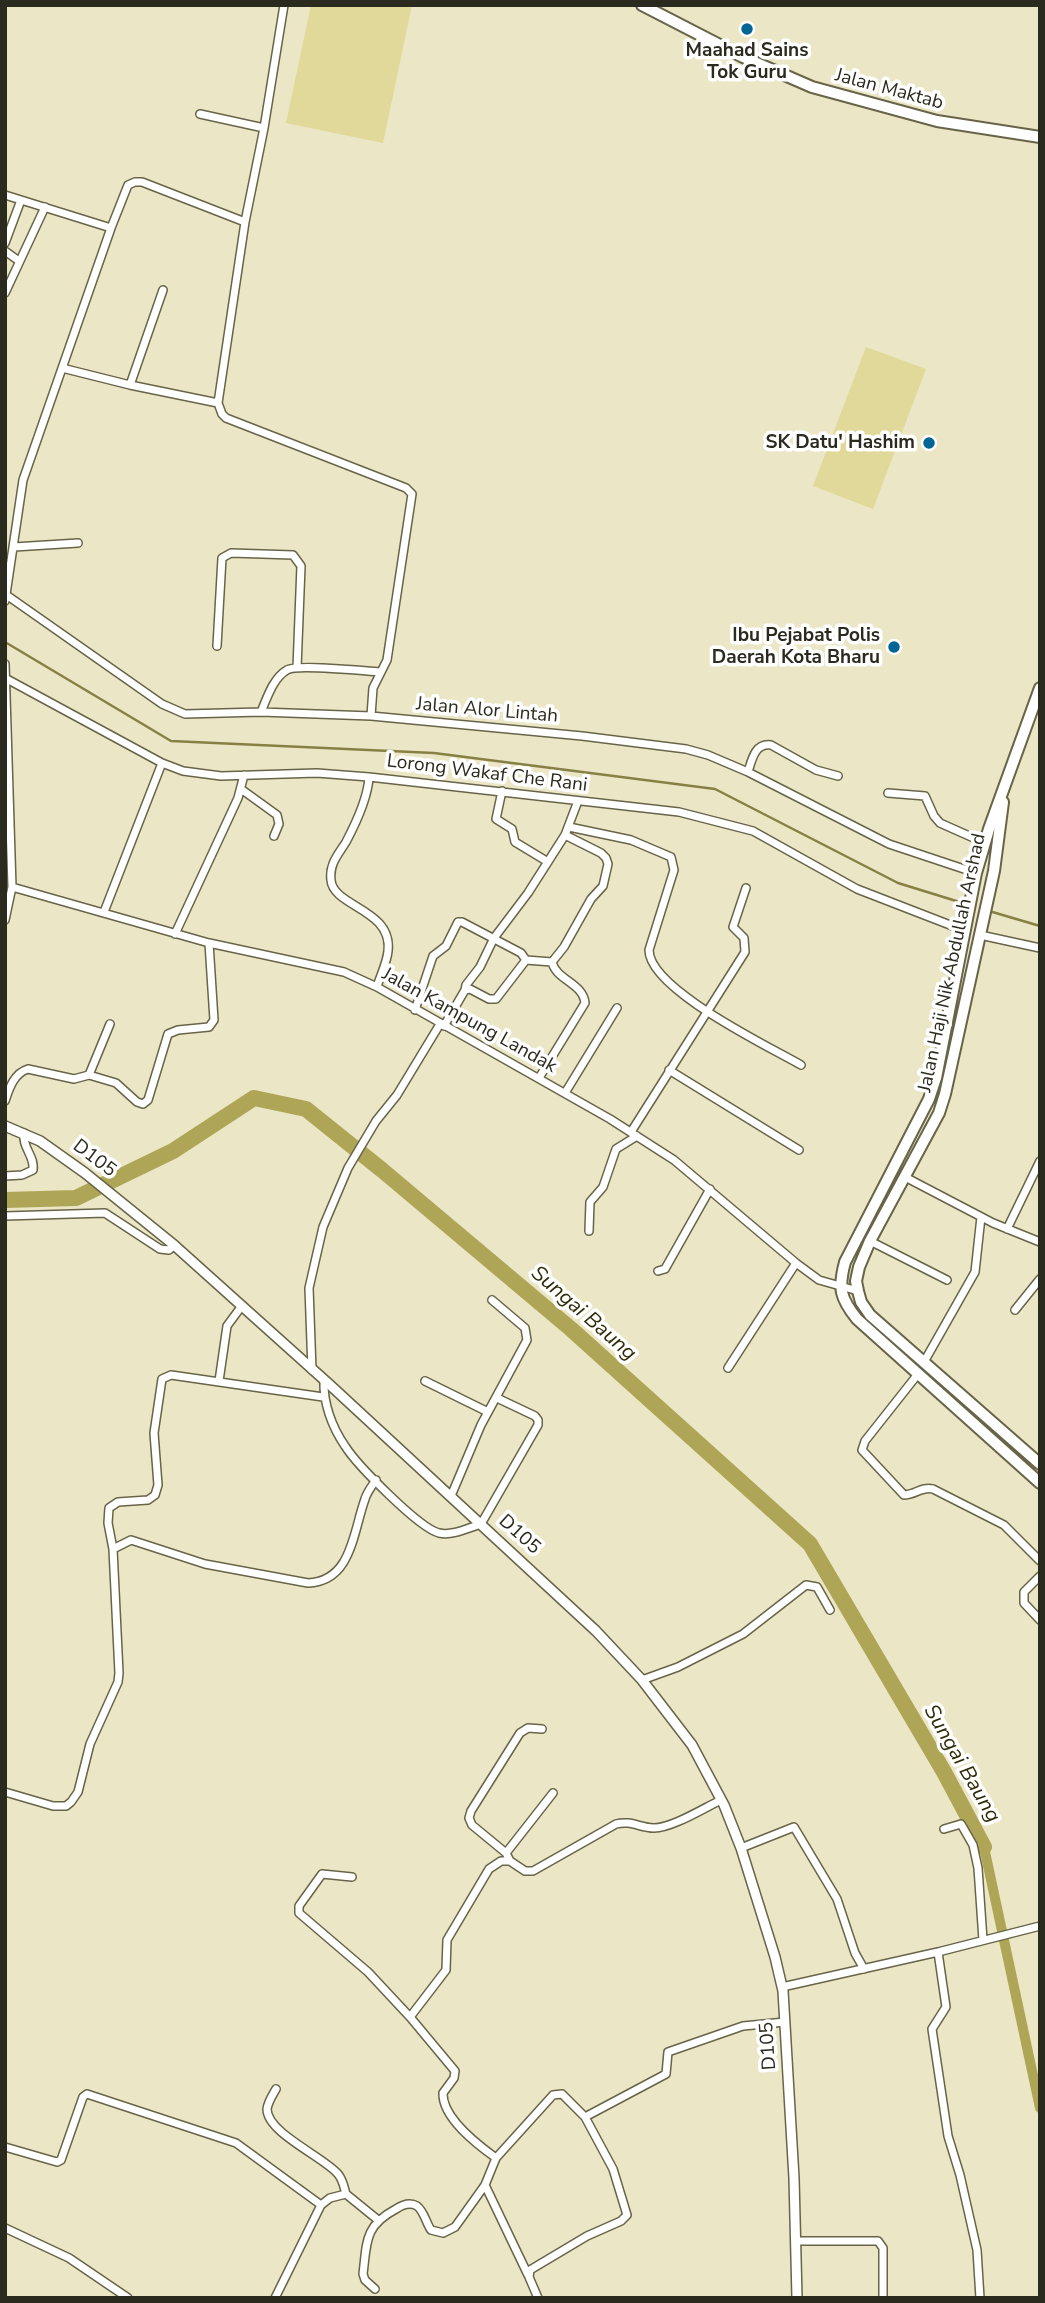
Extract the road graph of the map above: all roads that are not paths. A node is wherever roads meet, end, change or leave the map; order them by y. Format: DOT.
graph roads {
  1 [pos="284,5"];
  2 [pos="642,5"];
  3 [pos="649,5"];
  4 [pos="662,15"];
  5 [pos="200,114"];
  6 [pos="264,128"];
  7 [pos="1040,137"];
  8 [pos="5,195"];
  9 [pos="21,200"];
  10 [pos="45,207"];
  11 [pos="245,222"];
  12 [pos="111,228"];
  13 [pos="5,243"];
  14 [pos="5,251"];
  15 [pos="19,261"];
  16 [pos="163,290"];
  17 [pos="5,293"];
  18 [pos="62,368"];
  19 [pos="130,385"];
  20 [pos="218,403"];
  21 [pos="78,543"];
  22 [pos="14,547"];
  23 [pos="6,595"];
  24 [pos="5,601"];
  25 [pos="217,646"];
  26 [pos="5,664"];
  27 [pos="298,668"];
  28 [pos="381,671"];
  29 [pos="6,678"];
  30 [pos="1040,688"];
  31 [pos="261,712"];
  32 [pos="371,716"];
  33 [pos="162,763"];
  34 [pos="748,772"];
  35 [pos="244,775"];
  36 [pos="838,776"];
  37 [pos="369,777"];
  38 [pos="241,789"];
  39 [pos="1004,789"];
  40 [pos="502,791"];
  41 [pos="888,793"];
  42 [pos="578,801"];
  43 [pos="567,831"];
  44 [pos="274,836"];
  45 [pos="985,843"];
  46 [pos="8,852"];
  47 [pos="548,862"];
  48 [pos="975,876"];
  49 [pos="12,887"];
  50 [pos="746,888"];
  51 [pos="104,912"];
  52 [pos="5,919"];
  53 [pos="964,930"];
  54 [pos="175,934"];
  55 [pos="979,935"];
  56 [pos="494,938"];
  57 [pos="209,943"];
  58 [pos="1040,948"];
  59 [pos="526,960"];
  60 [pos="552,962"];
  61 [pos="376,987"];
  62 [pos="465,990"];
  63 [pos="617,1009"];
  64 [pos="415,1010"];
  65 [pos="707,1012"];
  66 [pos="110,1024"];
  67 [pos="442,1025"];
  68 [pos="801,1065"];
  69 [pos="669,1070"];
  70 [pos="89,1076"];
  71 [pos="539,1078"];
  72 [pos="565,1093"];
  73 [pos="5,1101"];
  74 [pos="5,1126"];
  75 [pos="24,1133"];
  76 [pos="634,1134"];
  77 [pos="799,1150"];
  78 [pos="1040,1161"];
  79 [pos="5,1176"];
  80 [pos="905,1177"];
  81 [pos="710,1189"];
  82 [pos="5,1216"];
  83 [pos="981,1217"];
  84 [pos="1007,1229"];
  85 [pos="589,1231"];
  86 [pos="870,1241"];
  87 [pos="1040,1242"];
  88 [pos="174,1245"];
  89 [pos="796,1263"];
  90 [pos="658,1271"];
  91 [pos="1040,1279"];
  92 [pos="947,1280"];
  93 [pos="840,1287"];
  94 [pos="858,1291"];
  95 [pos="492,1300"];
  96 [pos="241,1307"];
  97 [pos="1015,1310"];
  98 [pos="924,1362"];
  99 [pos="728,1368"];
  100 [pos="312,1370"];
  101 [pos="918,1374"];
  102 [pos="324,1380"];
  103 [pos="219,1381"];
  104 [pos="425,1381"];
  105 [pos="323,1397"];
  106 [pos="497,1398"];
  107 [pos="488,1412"];
  108 [pos="1040,1464"];
  109 [pos="376,1480"];
  110 [pos="1040,1483"];
  111 [pos="451,1496"];
  112 [pos="481,1524"];
  113 [pos="113,1549"];
  114 [pos="1040,1561"];
  115 [pos="1040,1576"];
  116 [pos="830,1610"];
  117 [pos="1040,1620"];
  118 [pos="642,1680"];
  119 [pos="542,1729"];
  120 [pos="5,1792"];
  121 [pos="553,1793"];
  122 [pos="721,1800"];
  123 [pos="944,1829"];
  124 [pos="741,1848"];
  125 [pos="508,1857"];
  126 [pos="352,1877"];
  127 [pos="1040,1926"];
  128 [pos="983,1940"];
  129 [pos="938,1952"];
  130 [pos="864,1969"];
  131 [pos="782,1987"];
  132 [pos="410,2017"];
  133 [pos="785,2022"];
  134 [pos="276,2090"];
  135 [pos="585,2117"];
  136 [pos="5,2147"];
  137 [pos="496,2158"];
  138 [pos="485,2185"];
  139 [pos="346,2194"];
  140 [pos="321,2205"];
  141 [pos="378,2220"];
  142 [pos="5,2228"];
  143 [pos="796,2241"];
  144 [pos="528,2275"];
  145 [pos="375,2289"];
  146 [pos="128,2298"];
  147 [pos="275,2298"];
  148 [pos="538,2298"];
  149 [pos="797,2298"];
  150 [pos="883,2298"];
  151 [pos="980,2298"];
  1 -- 6 [label="street"];
  2 -- 4 [label="main road, Jalan Maktab"];
  3 -- 4 [label="main road, Jalan Maktab"];
  4 -- 7 [label="main road, Jalan Maktab"];
  5 -- 6 [label="street"];
  6 -- 11 [label="street"];
  8 -- 9 [label="street"];
  9 -- 10 [label="street"];
  9 -- 13 [label="street"];
  10 -- 12 [label="street"];
  10 -- 15 [label="street"];
  11 -- 12 [label="street"];
  11 -- 20 [label="street"];
  12 -- 18 [label="street"];
  14 -- 15 [label="street"];
  15 -- 17 [label="street"];
  16 -- 19 [label="street"];
  18 -- 19 [label="street"];
  18 -- 22 [label="street"];
  19 -- 20 [label="street"];
  20 -- 28 [label="street"];
  21 -- 22 [label="street"];
  22 -- 23 [label="street"];
  23 -- 24 [label="street"];
  23 -- 31 [label="street, Jalan Alor Lintah"];
  25 -- 27 [label="street"];
  26 -- 29 [label="street"];
  27 -- 28 [label="street"];
  27 -- 31 [label="street"];
  28 -- 32 [label="street"];
  29 -- 33 [label="street, Lorong Wakaf Che Rani"];
  29 -- 46 [label="street"];
  30 -- 39 [label="main road, Jalan Haji Nik Abdullah Arshad"];
  31 -- 32 [label="street, Jalan Alor Lintah"];
  32 -- 34 [label="street, Jalan Alor Lintah"];
  33 -- 35 [label="street, Lorong Wakaf Che Rani"];
  33 -- 51 [label="street"];
  34 -- 36 [label="street"];
  34 -- 48 [label="street, Jalan Alor Lintah"];
  35 -- 37 [label="street, Lorong Wakaf Che Rani"];
  35 -- 38 [label="street"];
  37 -- 40 [label="street, Lorong Wakaf Che Rani"];
  37 -- 61 [label="street"];
  38 -- 44 [label="street"];
  38 -- 54 [label="street"];
  39 -- 45 [label="main road, Jalan Haji Nik Abdullah Arshad"];
  39 -- 55 [label="main road, Jalan Haji Nik Abdullah Arshad"];
  40 -- 42 [label="street, Lorong Wakaf Che Rani"];
  40 -- 47 [label="street"];
  41 -- 45 [label="street"];
  42 -- 43 [label="street"];
  42 -- 53 [label="street, Lorong Wakaf Che Rani"];
  43 -- 47 [label="street"];
  43 -- 60 [label="street"];
  43 -- 65 [label="street"];
  45 -- 48 [label="main road, Jalan Haji Nik Abdullah Arshad"];
  46 -- 49 [label="street"];
  47 -- 56 [label="street"];
  48 -- 53 [label="main road, Jalan Haji Nik Abdullah Arshad"];
  49 -- 51 [label="street, Jalan Kampung Landak"];
  49 -- 52 [label="street"];
  50 -- 65 [label="street"];
  51 -- 54 [label="street, Jalan Kampung Landak"];
  53 -- 93 [label="main road, Jalan Haji Nik Abdullah Arshad"];
  54 -- 57 [label="street, Jalan Kampung Landak"];
  55 -- 58 [label="street"];
  55 -- 80 [label="main road, Jalan Haji Nik Abdullah Arshad"];
  56 -- 59 [label="street"];
  56 -- 62 [label="street"];
  56 -- 64 [label="street"];
  57 -- 61 [label="street, Jalan Kampung Landak"];
  57 -- 70 [label="street"];
  59 -- 60 [label="street"];
  59 -- 62 [label="street"];
  60 -- 71 [label="street"];
  61 -- 64 [label="street, Jalan Kampung Landak"];
  62 -- 67 [label="street"];
  63 -- 72 [label="street"];
  64 -- 67 [label="street, Jalan Kampung Landak"];
  65 -- 68 [label="street"];
  65 -- 69 [label="street"];
  66 -- 70 [label="street"];
  67 -- 71 [label="street, Jalan Kampung Landak"];
  67 -- 100 [label="street"];
  69 -- 76 [label="street"];
  69 -- 77 [label="street"];
  70 -- 73 [label="street"];
  71 -- 72 [label="street, Jalan Kampung Landak"];
  72 -- 76 [label="street, Jalan Kampung Landak"];
  74 -- 75 [label="street, D105"];
  75 -- 79 [label="street"];
  75 -- 88 [label="street, D105"];
  76 -- 81 [label="street, Jalan Kampung Landak"];
  76 -- 85 [label="street"];
  78 -- 84 [label="street"];
  80 -- 83 [label="street"];
  80 -- 86 [label="main road, Jalan Haji Nik Abdullah Arshad"];
  81 -- 89 [label="street, Jalan Kampung Landak"];
  81 -- 90 [label="street"];
  82 -- 88 [label="street"];
  83 -- 84 [label="street"];
  83 -- 98 [label="street"];
  84 -- 87 [label="street"];
  86 -- 92 [label="street"];
  86 -- 94 [label="main road, Jalan Haji Nik Abdullah Arshad"];
  88 -- 96 [label="street, D105"];
  89 -- 93 [label="street, Jalan Kampung Landak"];
  89 -- 99 [label="street"];
  91 -- 97 [label="street"];
  93 -- 94 [label="street, Jalan Kampung Landak"];
  93 -- 101 [label="main road"];
  94 -- 98 [label="main road"];
  95 -- 106 [label="street"];
  96 -- 100 [label="street, D105"];
  96 -- 103 [label="street"];
  98 -- 108 [label="main road"];
  100 -- 102 [label="street, D105"];
  101 -- 110 [label="main road"];
  101 -- 114 [label="street"];
  102 -- 105 [label="street"];
  102 -- 111 [label="street, D105"];
  103 -- 105 [label="street"];
  103 -- 113 [label="street"];
  104 -- 107 [label="street"];
  105 -- 109 [label="street"];
  106 -- 107 [label="street"];
  106 -- 112 [label="street"];
  107 -- 111 [label="street"];
  109 -- 112 [label="street"];
  109 -- 113 [label="street"];
  111 -- 112 [label="street, D105"];
  112 -- 118 [label="street, D105"];
  113 -- 120 [label="street"];
  115 -- 117 [label="street"];
  116 -- 118 [label="street"];
  118 -- 122 [label="street, D105"];
  119 -- 125 [label="street"];
  121 -- 125 [label="street"];
  122 -- 124 [label="street, D105"];
  122 -- 125 [label="street"];
  123 -- 128 [label="street"];
  124 -- 130 [label="street"];
  124 -- 131 [label="street, D105"];
  125 -- 132 [label="street"];
  126 -- 132 [label="street"];
  127 -- 128 [label="street"];
  128 -- 129 [label="street"];
  129 -- 130 [label="street"];
  129 -- 151 [label="street"];
  130 -- 131 [label="street"];
  131 -- 133 [label="street, D105"];
  132 -- 137 [label="street"];
  133 -- 135 [label="street"];
  133 -- 143 [label="street, D105"];
  134 -- 139 [label="street"];
  135 -- 137 [label="street"];
  135 -- 144 [label="street"];
  136 -- 140 [label="street"];
  137 -- 138 [label="street"];
  138 -- 141 [label="street"];
  138 -- 144 [label="street"];
  139 -- 140 [label="street"];
  139 -- 141 [label="street"];
  140 -- 147 [label="street"];
  141 -- 145 [label="street"];
  142 -- 146 [label="street"];
  143 -- 149 [label="street, D105"];
  143 -- 150 [label="street"];
  144 -- 148 [label="street"];
}
